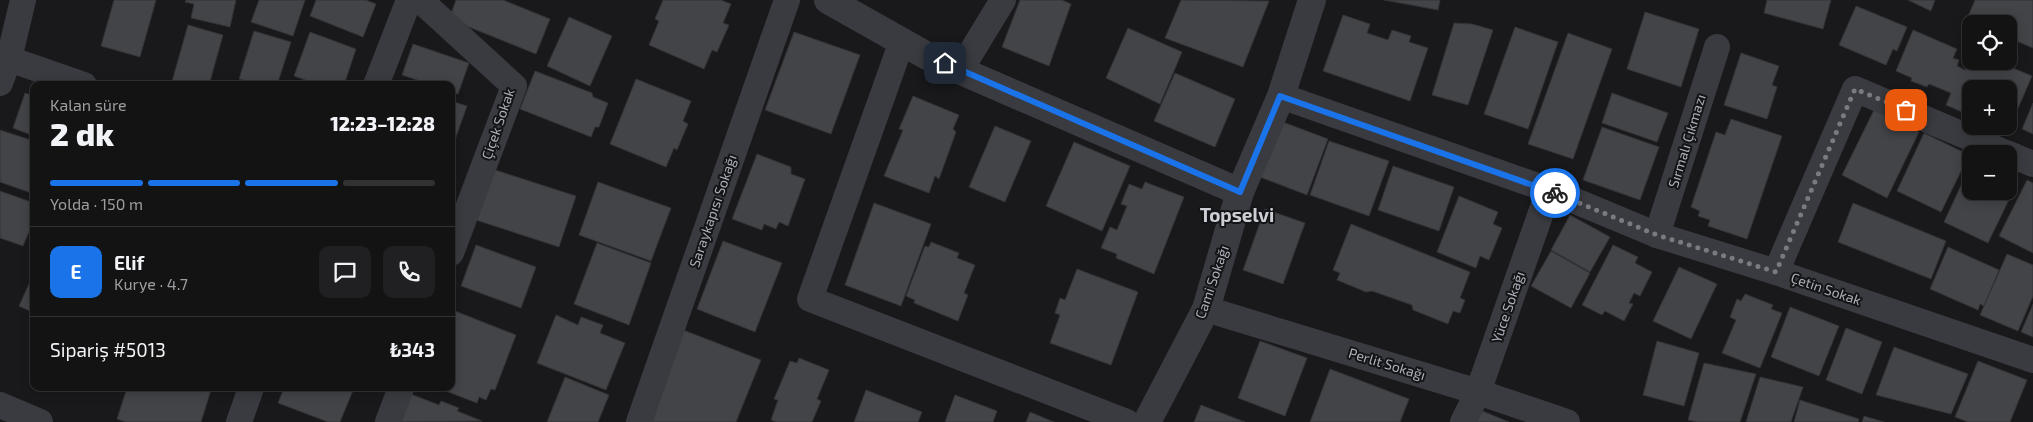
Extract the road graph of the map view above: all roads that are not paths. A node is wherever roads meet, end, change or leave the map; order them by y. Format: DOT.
graph roads {
  1 [pos="23,0"];
  2 [pos="409,0"];
  3 [pos="420,0"];
  4 [pos="787,0"];
  5 [pos="1003,0"];
  6 [pos="1312,0"];
  7 [pos="838,2"];
  8 [pos="902,41"];
  9 [pos="1716,47"];
  10 [pos="10,59"];
  11 [pos="961,69"];
  12 [pos="73,81"];
  13 [pos="378,81"];
  14 [pos="0,83"];
  15 [pos="1280,96"];
  16 [pos="1987,145"];
  17 [pos="2017,158"];
  18 [pos="2033,164"];
  19 [pos="1549,190"];
  20 [pos="1240,192"];
  21 [pos="1657,235"];
  22 [pos="455,242"];
  23 [pos="1776,272"];
  24 [pos="1206,309"];
  25 [pos="2033,360"];
  26 [pos="250,391"];
  27 [pos="400,391"];
  28 [pos="1478,392"];
  29 [pos="0,405"];
  30 [pos="40,422"];
  31 [pos="239,422"];
  32 [pos="388,422"];
  33 [pos="640,422"];
  34 [pos="1127,422"];
  35 [pos="1147,422"];
  36 [pos="1463,422"];
  37 [pos="1567,422"];
  1 -- 10 [label="street"];
  2 -- 13 [label="street"];
  3 -- 22 [label="street, Çiçek Sokak"];
  4 -- 33 [label="street, Saraykapısı Sokağı"];
  5 -- 11 [label="street"];
  6 -- 15 [label="street, Cami Sokağı"];
  7 -- 8 [label="street"];
  8 -- 11 [label="street"];
  8 -- 34 [label="street"];
  9 -- 21 [label="street, Sırmalı Çıkmazı"];
  10 -- 12 [label="street"];
  10 -- 14 [label="street"];
  11 -- 20 [label="street"];
  15 -- 19 [label="street, Çetin Sokak"];
  15 -- 20 [label="street, Cami Sokağı"];
  16 -- 23 [label="street"];
  17 -- 18 [label="street"];
  19 -- 21 [label="street, Çetin Sokak"];
  19 -- 28 [label="street, Yüce Sokağı"];
  20 -- 24 [label="street, Cami Sokağı"];
  21 -- 23 [label="street, Çetin Sokak"];
  23 -- 25 [label="street, Çetin Sokak"];
  24 -- 28 [label="street, Perlit Sokağı"];
  24 -- 35 [label="street, Cami Sokağı"];
  26 -- 31 [label="street"];
  27 -- 32 [label="street"];
  28 -- 36 [label="street, Yüce Sokağı"];
  28 -- 37 [label="street, Perlit Sokağı"];
  29 -- 30 [label="street"];
}
